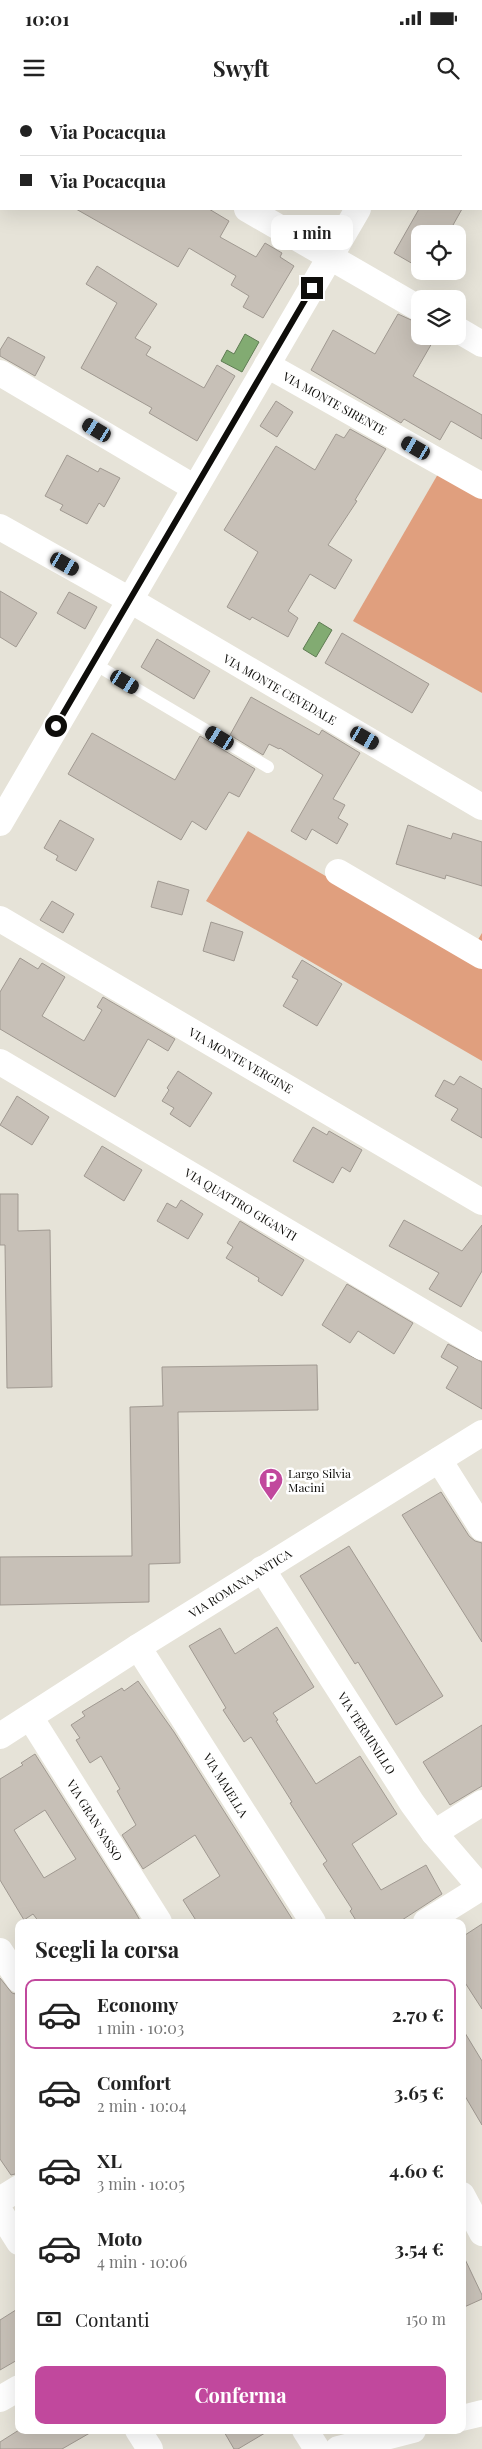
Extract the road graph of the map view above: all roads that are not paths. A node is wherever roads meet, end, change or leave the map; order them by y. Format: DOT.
graph roads {
  1 [pos="250,210"];
  2 [pos="357,210"];
  3 [pos="329,257"];
  4 [pos="411,304"];
  5 [pos="466,335"];
  6 [pos="482,344"];
  7 [pos="267,365"];
  8 [pos="0,373"];
  9 [pos="482,486"];
  10 [pos="195,488"];
  11 [pos="0,527"];
  12 [pos="130,600"];
  13 [pos="93,663"];
  14 [pos="268,766"];
  15 [pos="482,807"];
  16 [pos="3,809"];
  17 [pos="338,872"];
  18 [pos="0,919"];
  19 [pos="482,956"];
  20 [pos="0,1062"];
  21 [pos="482,1202"];
  22 [pos="482,1347"];
  23 [pos="482,1433"];
  24 [pos="439,1460"];
  25 [pos="482,1528"];
  26 [pos="262,1569"];
  27 [pos="138,1646"];
  28 [pos="30,1717"];
  29 [pos="0,1736"];
  30 [pos="482,1803"];
  31 [pos="434,1833"];
  32 [pos="482,1888"];
  33 [pos="157,1919"];
  34 [pos="311,1919"];
  35 [pos="431,1919"];
  36 [pos="0,1951"];
  37 [pos="15,1974"];
  38 [pos="15,2191"];
  39 [pos="0,2200"];
  40 [pos="469,2201"];
  41 [pos="0,2212"];
  42 [pos="482,2233"];
  43 [pos="15,2236"];
  44 [pos="15,2390"];
  45 [pos="0,2399"];
  46 [pos="482,2413"];
  47 [pos="466,2417"];
  48 [pos="141,2434"];
  49 [pos="308,2434"];
  50 [pos="398,2434"];
  51 [pos="150,2449"];
  52 [pos="317,2449"];
  53 [pos="338,2449"];
  1 -- 3 [label="street"];
  2 -- 3 [label="street"];
  3 -- 4 [label="street"];
  3 -- 7 [label="street"];
  5 -- 6 [label="street"];
  7 -- 9 [label="street, VIA MONTE SIRENTE"];
  7 -- 10 [label="street"];
  8 -- 10 [label="street"];
  10 -- 12 [label="street"];
  11 -- 12 [label="street, VIA MONTE CEVEDALE"];
  12 -- 13 [label="street"];
  12 -- 15 [label="street, VIA MONTE CEVEDALE"];
  13 -- 14 [label="lane"];
  13 -- 16 [label="street"];
  17 -- 19 [label="street"];
  18 -- 21 [label="street, VIA MONTE VERGINE"];
  20 -- 22 [label="street, VIA QUATTRO GIGANTI"];
  23 -- 24 [label="street, VIA ROMANA ANTICA"];
  24 -- 25 [label="street"];
  24 -- 26 [label="street, VIA ROMANA ANTICA"];
  26 -- 27 [label="street, VIA ROMANA ANTICA"];
  26 -- 31 [label="street, VIA TERMINILLO"];
  27 -- 28 [label="street, VIA ROMANA ANTICA"];
  27 -- 34 [label="street, VIA MAIELLA"];
  28 -- 29 [label="street, VIA ROMANA ANTICA"];
  28 -- 33 [label="street, VIA GRAN SASSO"];
  30 -- 31 [label="street"];
  31 -- 32 [label="street, VIA TERMINILLO"];
  32 -- 35 [label="street"];
  36 -- 37 [label="street"];
  38 -- 39 [label="street"];
  40 -- 42 [label="street"];
  41 -- 43 [label="street"];
  44 -- 45 [label="street"];
  46 -- 47 [label="street"];
  48 -- 51 [label="street"];
  49 -- 52 [label="street"];
  50 -- 53 [label="street"];
}
